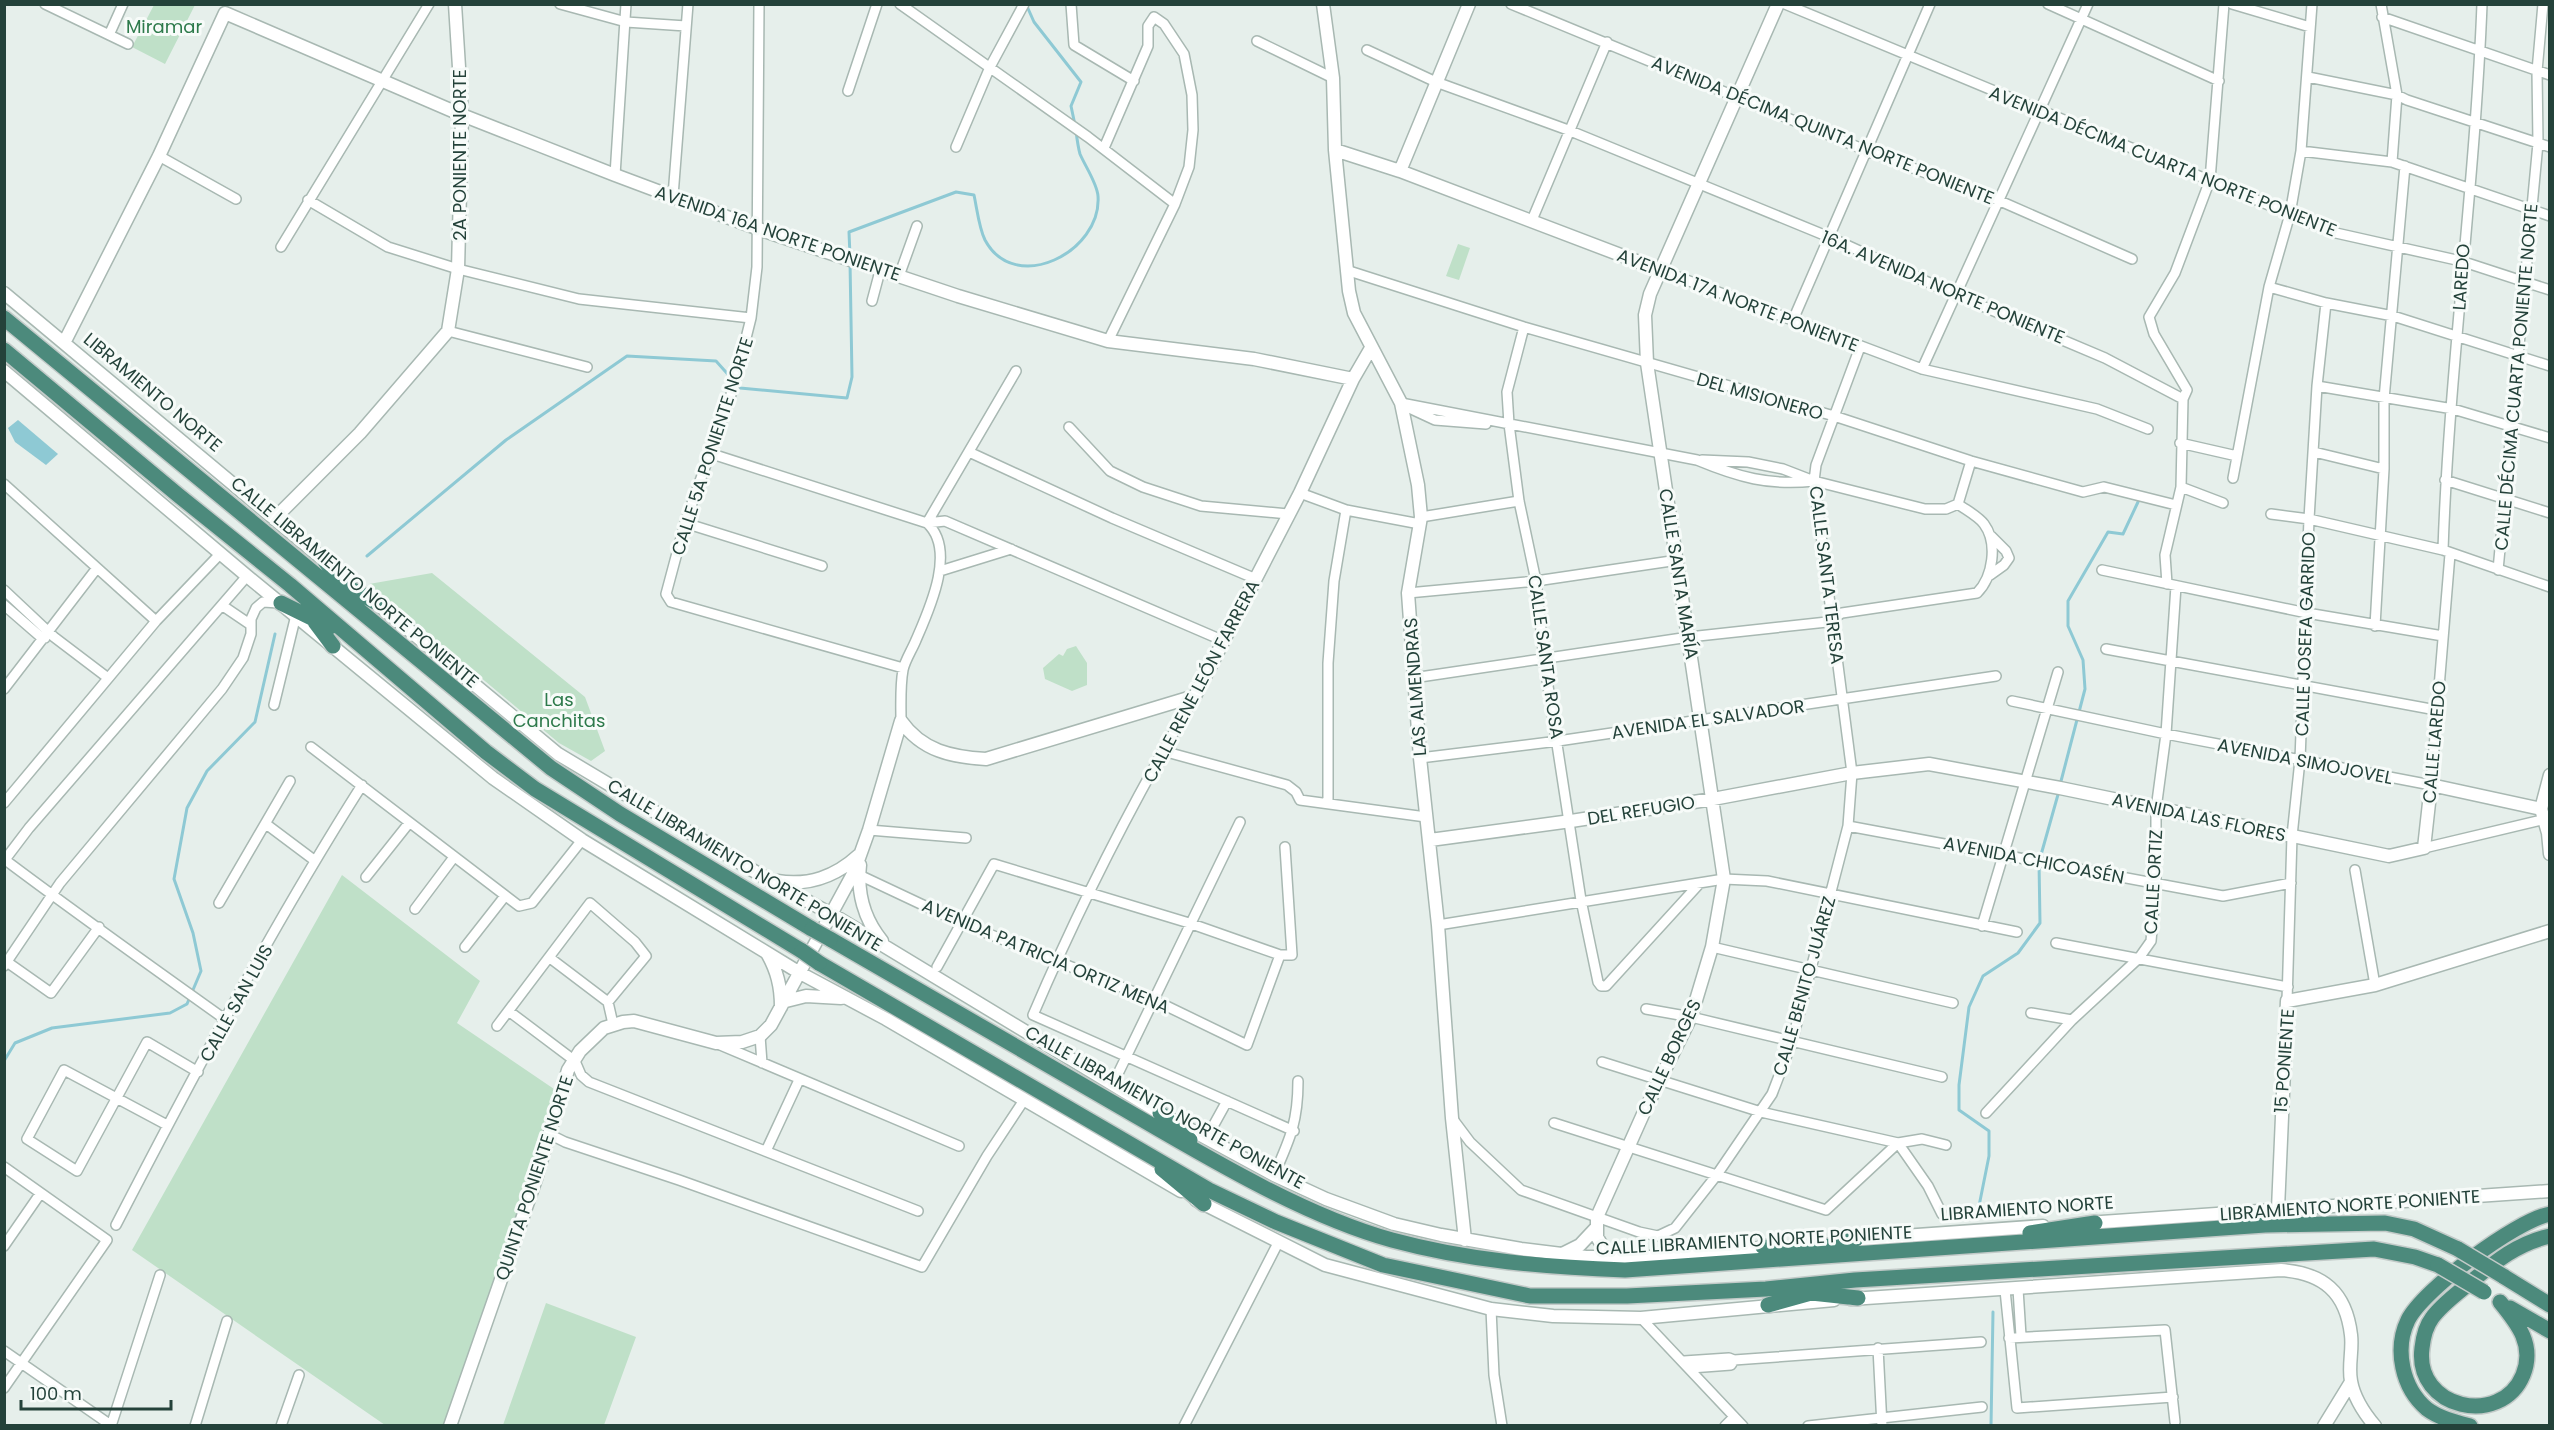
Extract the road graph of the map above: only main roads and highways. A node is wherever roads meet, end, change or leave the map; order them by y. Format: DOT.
graph roads {
  1 [pos="4,318"];
  2 [pos="4,350"];
  3 [pos="325,561"];
  4 [pos="303,564"];
  5 [pos="341,583"];
  6 [pos="290,585"];
  7 [pos="281,603"];
  8 [pos="369,607"];
  9 [pos="313,619"];
  10 [pos="350,638"];
  11 [pos="333,646"];
  12 [pos="1160,1113"];
  13 [pos="1149,1124"];
  14 [pos="1185,1136"];
  15 [pos="1206,1139"];
  16 [pos="1143,1150"];
  17 [pos="1205,1155"];
  18 [pos="1147,1172"];
  19 [pos="1173,1179"];
  20 [pos="1207,1197"];
  21 [pos="2550,1214"];
  22 [pos="2095,1223"];
  23 [pos="2550,1236"];
  24 [pos="1856,1239"];
  25 [pos="1975,1245"];
  26 [pos="1812,1251"];
  27 [pos="1767,1254"];
  28 [pos="1855,1256"];
  29 [pos="1855,1280"];
  30 [pos="1766,1289"];
  31 [pos="1812,1293"];
  32 [pos="1858,1298"];
  33 [pos="2500,1302"];
  34 [pos="1768,1305"];
  35 [pos="2550,1305"];
  36 [pos="2550,1331"];
  37 [pos="2470,1425"];
  1 -- 4 [label="highway, CALLE LIBRAMIENTO NORTE PONIENTE"];
  2 -- 6 [label="highway"];
  3 -- 5 [label="highway"];
  4 -- 5 [label="highway"];
  4 -- 8 [label="highway, CALLE LIBRAMIENTO NORTE PONIENTE"];
  5 -- 8 [label="highway"];
  6 -- 9 [label="highway"];
  6 -- 10 [label="highway"];
  7 -- 9 [label="highway"];
  8 -- 13 [label="highway, CALLE LIBRAMIENTO NORTE PONIENTE, bridge"];
  9 -- 10 [label="highway"];
  9 -- 11 [label="highway"];
  10 -- 16 [label="highway, bridge"];
  12 -- 14 [label="highway"];
  13 -- 14 [label="highway"];
  13 -- 17 [label="highway, CALLE LIBRAMIENTO NORTE PONIENTE"];
  14 -- 15 [label="highway"];
  14 -- 17 [label="highway"];
  16 -- 19 [label="highway"];
  16 -- 20 [label="highway"];
  17 -- 27 [label="highway, CALLE LIBRAMIENTO NORTE PONIENTE"];
  18 -- 19 [label="highway"];
  19 -- 20 [label="highway"];
  20 -- 30 [label="highway"];
  21 -- 37 [label="highway"];
  22 -- 25 [label="highway"];
  23 -- 33 [label="highway"];
  24 -- 26 [label="highway"];
  25 -- 28 [label="highway, CALLE LIBRAMIENTO NORTE PONIENTE"];
  25 -- 35 [label="highway, CALLE LIBRAMIENTO NORTE PONIENTE, bridge"];
  26 -- 27 [label="highway"];
  26 -- 28 [label="highway"];
  27 -- 28 [label="highway, CALLE LIBRAMIENTO NORTE PONIENTE"];
  29 -- 30 [label="highway"];
  29 -- 31 [label="highway"];
  29 -- 33 [label="highway, bridge"];
  30 -- 31 [label="highway"];
  31 -- 32 [label="highway"];
  31 -- 34 [label="highway"];
  33 -- 36 [label="highway"];
}
